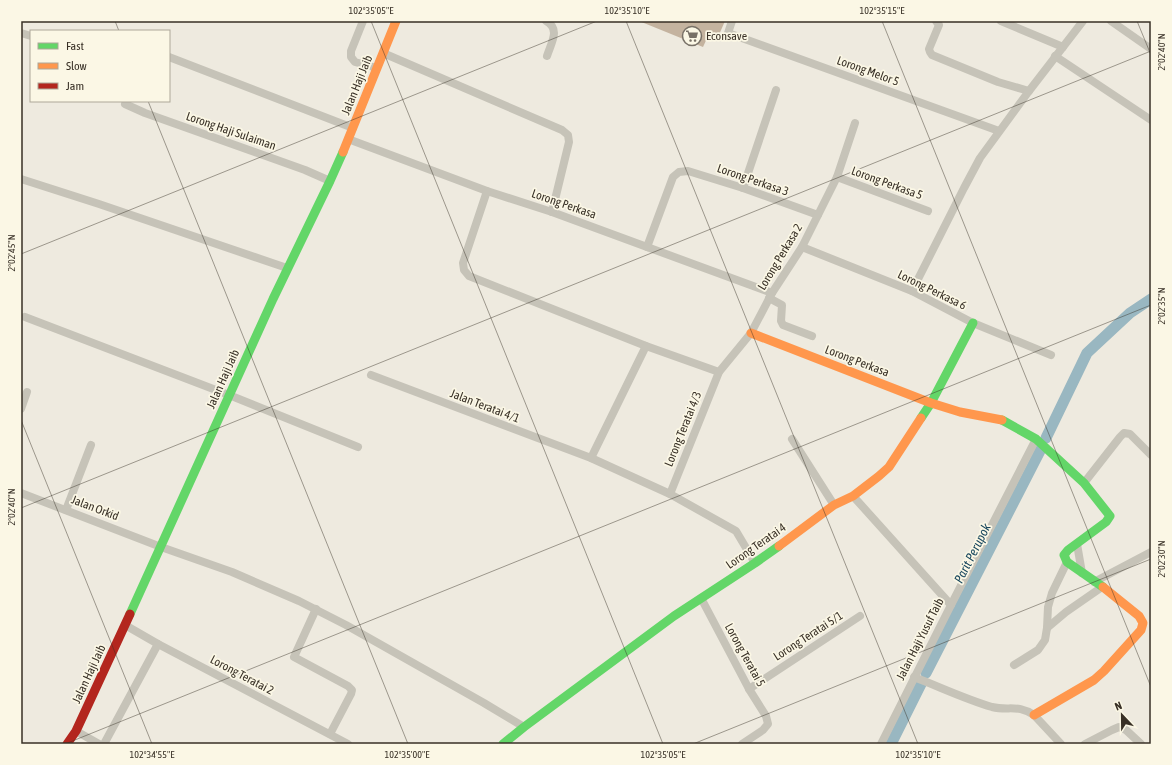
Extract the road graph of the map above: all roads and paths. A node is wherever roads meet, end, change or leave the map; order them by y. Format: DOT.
graph roads {
  1 [pos="363,21"];
  2 [pos="396,21"];
  3 [pos="546,21"];
  4 [pos="732,21"];
  5 [pos="936,21"];
  6 [pos="1001,21"];
  7 [pos="1083,21"];
  8 [pos="1111,21"];
  9 [pos="1063,47"];
  10 [pos="1151,49"];
  11 [pos="383,53"];
  12 [pos="547,56"];
  13 [pos="1056,56"];
  14 [pos="170,57"];
  15 [pos="377,68"];
  16 [pos="776,90"];
  17 [pos="1029,91"];
  18 [pos="125,104"];
  19 [pos="1151,120"];
  20 [pos="855,123"];
  21 [pos="353,128"];
  22 [pos="999,131"];
  23 [pos="348,139"];
  24 [pos="837,177"];
  25 [pos="21,179"];
  26 [pos="330,180"];
  27 [pos="743,188"];
  28 [pos="487,191"];
  29 [pos="928,211"];
  30 [pos="552,212"];
  31 [pos="818,215"];
  32 [pos="647,247"];
  33 [pos="802,247"];
  34 [pos="287,268"];
  35 [pos="912,291"];
  36 [pos="771,295"];
  37 [pos="25,317"];
  38 [pos="973,323"];
  39 [pos="751,333"];
  40 [pos="812,336"];
  41 [pos="646,346"];
  42 [pos="1051,355"];
  43 [pos="719,372"];
  44 [pos="371,375"];
  45 [pos="27,392"];
  46 [pos="229,395"];
  47 [pos="931,402"];
  48 [pos="21,409"];
  49 [pos="792,439"];
  50 [pos="1036,439"];
  51 [pos="91,445"];
  52 [pos="358,447"];
  53 [pos="1151,455"];
  54 [pos="591,458"];
  55 [pos="1084,483"];
  56 [pos="21,493"];
  57 [pos="670,494"];
  58 [pos="854,496"];
  59 [pos="834,505"];
  60 [pos="66,510"];
  61 [pos="1076,544"];
  62 [pos="161,547"];
  63 [pos="1151,552"];
  64 [pos="1067,562"];
  65 [pos="754,563"];
  66 [pos="1082,573"];
  67 [pos="1098,585"];
  68 [pos="701,598"];
  69 [pos="951,605"];
  70 [pos="316,610"];
  71 [pos="860,616"];
  72 [pos="125,625"];
  73 [pos="1047,628"];
  74 [pos="158,644"];
  75 [pos="1014,665"];
  76 [pos="914,676"];
  77 [pos="749,689"];
  78 [pos="1034,715"];
  79 [pos="524,727"];
  80 [pos="76,731"];
  81 [pos="330,734"];
  82 [pos="67,744"];
  83 [pos="100,744"];
  84 [pos="104,744"];
  85 [pos="348,744"];
  86 [pos="503,744"];
  87 [pos="742,744"];
  88 [pos="881,744"];
  89 [pos="1062,744"];
  90 [pos="1085,744"];
  91 [pos="1141,744"];
  1 -- 15 [label="street"];
  2 -- 11 [label="street, Jalan Haji Jaib"];
  3 -- 12 [label="street"];
  4 -- 22 [label="street, Lorong Melor 5"];
  5 -- 17 [label="street"];
  6 -- 9 [label="street"];
  7 -- 9 [label="street"];
  8 -- 10 [label="street"];
  9 -- 13 [label="street"];
  11 -- 15 [label="street, Jalan Haji Jaib"];
  11 -- 30 [label="street"];
  13 -- 17 [label="street"];
  13 -- 19 [label="street"];
  14 -- 21 [label="street"];
  15 -- 21 [label="street, Jalan Haji Jaib"];
  16 -- 27 [label="street"];
  17 -- 22 [label="street"];
  18 -- 26 [label="street, Lorong Haji Sulaiman"];
  20 -- 24 [label="street, Lorong Perkasa 2"];
  21 -- 23 [label="street, Jalan Haji Jaib"];
  22 -- 35 [label="street"];
  23 -- 26 [label="street, Jalan Haji Jaib"];
  23 -- 28 [label="street, Lorong Perkasa"];
  24 -- 29 [label="street, Lorong Perkasa 5"];
  24 -- 31 [label="street, Lorong Perkasa 2"];
  25 -- 34 [label="street"];
  26 -- 34 [label="street, Jalan Haji Jaib"];
  27 -- 31 [label="street, Lorong Perkasa 3"];
  27 -- 32 [label="street, Lorong Perkasa 3"];
  28 -- 30 [label="street, Lorong Perkasa"];
  28 -- 41 [label="street"];
  30 -- 32 [label="street, Lorong Perkasa"];
  31 -- 33 [label="street, Lorong Perkasa 2"];
  32 -- 36 [label="street, Lorong Perkasa"];
  33 -- 35 [label="street, Lorong Perkasa 6"];
  33 -- 36 [label="street, Lorong Perkasa 2"];
  34 -- 46 [label="street, Jalan Haji Jaib"];
  35 -- 38 [label="street, Lorong Perkasa 6"];
  36 -- 39 [label="street, Lorong Perkasa 2"];
  36 -- 40 [label="street"];
  37 -- 46 [label="street"];
  38 -- 42 [label="street, Lorong Perkasa 6"];
  38 -- 47 [label="street, Lorong Teratai 4"];
  39 -- 43 [label="street, Lorong Perkasa 2"];
  39 -- 47 [label="street, Lorong Perkasa"];
  41 -- 43 [label="street"];
  41 -- 54 [label="street"];
  43 -- 57 [label="street, Lorong Teratai 4/3"];
  44 -- 54 [label="street, Jalan Teratai 4/1"];
  45 -- 48 [label="street"];
  46 -- 52 [label="street"];
  46 -- 62 [label="street, Jalan Haji Jaib"];
  47 -- 50 [label="street, Lorong Perkasa"];
  47 -- 58 [label="street, Lorong Teratai 4"];
  49 -- 59 [label="street"];
  50 -- 55 [label="street, Lorong Perkasa"];
  50 -- 69 [label="street, Jalan Haji Yusuf Taib"];
  51 -- 60 [label="street"];
  53 -- 55 [label="street"];
  54 -- 57 [label="street, Jalan Teratai 4/1"];
  55 -- 61 [label="street, Lorong Perkasa"];
  56 -- 60 [label="street, Jalan Orkid"];
  57 -- 65 [label="street, Jalan Teratai 4/1"];
  58 -- 59 [label="street, Lorong Teratai 4"];
  58 -- 69 [label="street"];
  59 -- 65 [label="street, Lorong Teratai 4"];
  60 -- 62 [label="street, Jalan Orkid"];
  61 -- 64 [label="street"];
  61 -- 66 [label="street"];
  62 -- 70 [label="street, Jalan Orkid"];
  62 -- 72 [label="street, Jalan Haji Jaib"];
  63 -- 67 [label="street"];
  64 -- 66 [label="street"];
  64 -- 73 [label="street"];
  65 -- 68 [label="street, Lorong Teratai 4"];
  66 -- 67 [label="street"];
  67 -- 73 [label="street"];
  67 -- 78 [label="street"];
  68 -- 77 [label="street, Lorong Teratai 5"];
  68 -- 79 [label="street, Lorong Teratai 4"];
  69 -- 76 [label="street, Jalan Haji Yusuf Taib"];
  70 -- 79 [label="street, Jalan Orkid"];
  70 -- 81 [label="street"];
  71 -- 77 [label="street, Lorong Teratai 5/1"];
  72 -- 74 [label="street, Lorong Teratai 2"];
  72 -- 80 [label="street, Jalan Haji Jaib"];
  73 -- 75 [label="street"];
  74 -- 81 [label="street, Lorong Teratai 2"];
  74 -- 84 [label="street"];
  76 -- 78 [label="street"];
  76 -- 88 [label="street, Jalan Haji Yusuf Taib"];
  77 -- 87 [label="street, Lorong Teratai 5"];
  78 -- 89 [label="street"];
  79 -- 86 [label="street, Lorong Teratai 4"];
  80 -- 82 [label="street, Jalan Haji Jaib"];
  80 -- 83 [label="street"];
  81 -- 85 [label="street, Lorong Teratai 2"];
  90 -- 91 [label="street"];
}
